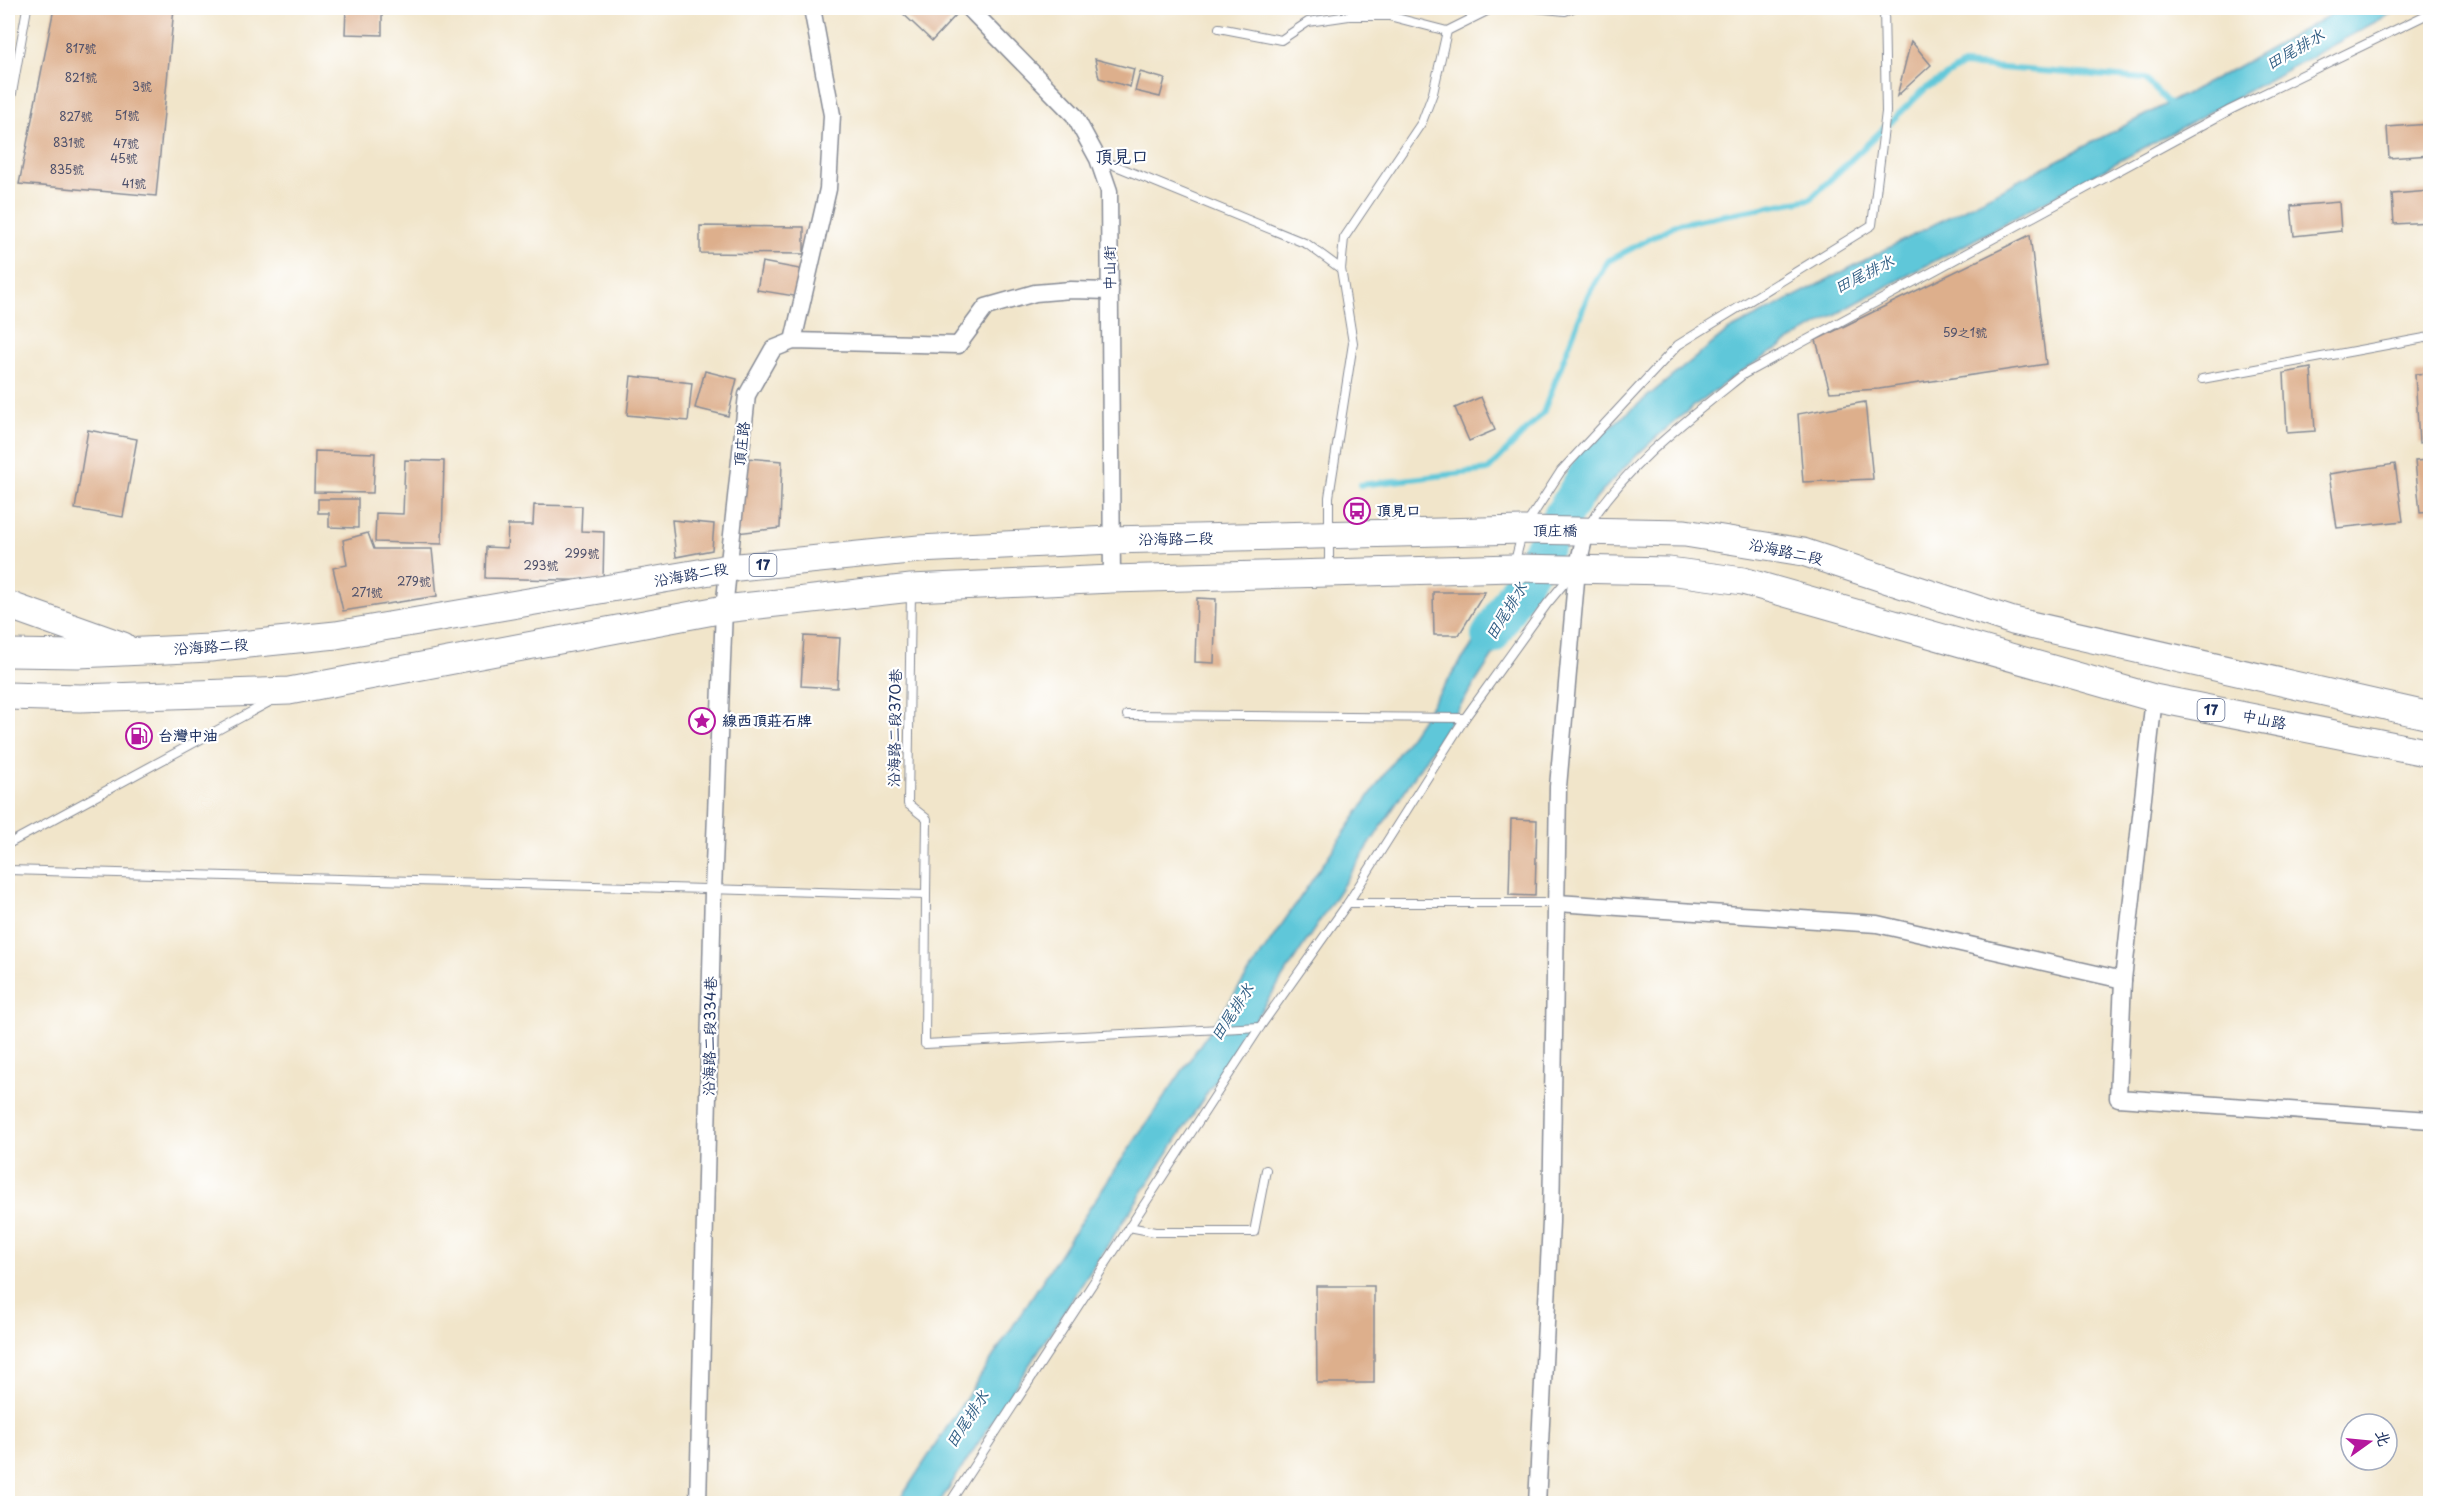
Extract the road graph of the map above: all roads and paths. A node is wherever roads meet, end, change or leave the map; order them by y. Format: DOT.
graph roads {
  1 [pos="27,8"];
  2 [pos="812,8"];
  3 [pos="969,8"];
  4 [pos="1493,8"];
  5 [pos="1535,8"];
  6 [pos="1573,8"];
  7 [pos="1885,8"];
  8 [pos="2430,13"];
  9 [pos="1220,28"];
  10 [pos="1447,31"];
  11 [pos="8,116"];
  12 [pos="1098,159"];
  13 [pos="1341,269"];
  14 [pos="1110,291"];
  15 [pos="2430,337"];
  16 [pos="793,341"];
  17 [pos="2202,379"];
  18 [pos="1523,531"];
  19 [pos="1586,531"];
  20 [pos="1328,536"];
  21 [pos="1111,540"];
  22 [pos="728,568"];
  23 [pos="1513,568"];
  24 [pos="1577,568"];
  25 [pos="1330,574"];
  26 [pos="1112,579"];
  27 [pos="911,588"];
  28 [pos="8,606"];
  29 [pos="724,609"];
  30 [pos="138,651"];
  31 [pos="8,653"];
  32 [pos="289,691"];
  33 [pos="8,696"];
  34 [pos="2154,698"];
  35 [pos="1127,715"];
  36 [pos="2430,716"];
  37 [pos="1465,718"];
  38 [pos="2430,753"];
  39 [pos="8,844"];
  40 [pos="8,870"];
  41 [pos="713,891"];
  42 [pos="926,895"];
  43 [pos="1348,903"];
  44 [pos="1557,903"];
  45 [pos="2123,980"];
  46 [pos="1260,1027"];
  47 [pos="2430,1120"];
  48 [pos="1266,1170"];
  49 [pos="1129,1227"];
  50 [pos="698,1503"];
  51 [pos="949,1503"];
  52 [pos="1537,1503"];
  1 -- 11 [label="lane"];
  2 -- 16 [label="street"];
  3 -- 12 [label="street, 中山街"];
  4 -- 10 [label="lane"];
  5 -- 6 [label="lane"];
  7 -- 18 [label="lane"];
  8 -- 19 [label="lane"];
  9 -- 10 [label="lane"];
  10 -- 13 [label="lane"];
  12 -- 13 [label="lane"];
  12 -- 14 [label="street, 中山街"];
  13 -- 20 [label="lane"];
  14 -- 16 [label="street"];
  14 -- 21 [label="street, 中山街"];
  15 -- 17 [label="lane"];
  16 -- 22 [label="street, 頂庄路"];
  18 -- 19 [label="main road, 頂庄橋 / 17"];
  18 -- 20 [label="main road, 沿海路二段 / 17"];
  18 -- 23 [label="lane"];
  19 -- 24 [label="street"];
  19 -- 36 [label="main road, 沿海路二段 / 17"];
  20 -- 21 [label="main road, 沿海路二段 / 17"];
  20 -- 25 [label="lane"];
  21 -- 22 [label="main road, 沿海路二段 / 17"];
  21 -- 26 [label="street, 中山街"];
  22 -- 29 [label="street, 沿海路二段334巷"];
  22 -- 30 [label="main road, 沿海路二段 / 17"];
  23 -- 24 [label="main road, 17"];
  23 -- 25 [label="main road, 17"];
  24 -- 34 [label="main road, 中山路 / 17"];
  24 -- 37 [label="lane"];
  24 -- 44 [label="street"];
  25 -- 26 [label="main road, 17"];
  26 -- 27 [label="main road, 17"];
  27 -- 29 [label="main road, 17"];
  27 -- 42 [label="lane, 沿海路二段370巷"];
  28 -- 30 [label="main road"];
  29 -- 32 [label="main road, 17"];
  29 -- 41 [label="street, 沿海路二段334巷"];
  30 -- 31 [label="main road, 沿海路二段 / 17"];
  32 -- 33 [label="main road, 17"];
  32 -- 39 [label="lane"];
  34 -- 38 [label="main road, 中山路 / 17"];
  34 -- 45 [label="street"];
  35 -- 37 [label="lane"];
  37 -- 43 [label="lane"];
  40 -- 41 [label="lane"];
  41 -- 42 [label="lane"];
  41 -- 50 [label="street, 沿海路二段334巷"];
  42 -- 46 [label="lane"];
  43 -- 44 [label="lane"];
  43 -- 46 [label="lane"];
  44 -- 45 [label="street"];
  44 -- 52 [label="street"];
  45 -- 47 [label="street"];
  46 -- 49 [label="lane"];
  48 -- 49 [label="lane"];
  49 -- 51 [label="lane"];
}
